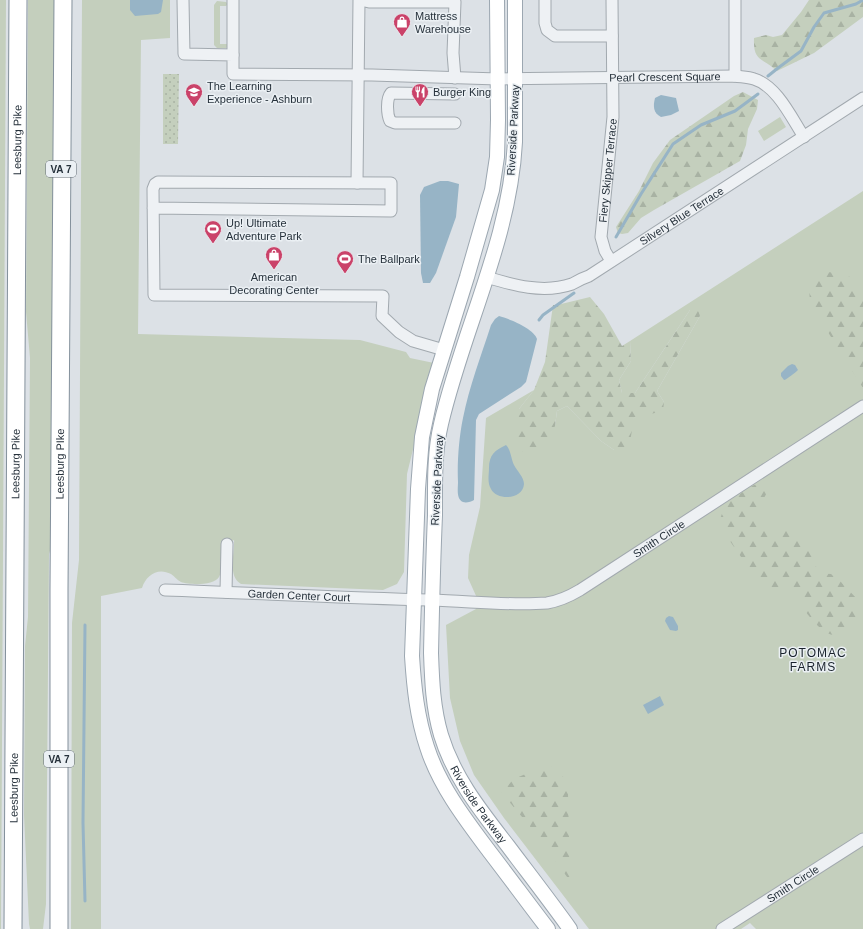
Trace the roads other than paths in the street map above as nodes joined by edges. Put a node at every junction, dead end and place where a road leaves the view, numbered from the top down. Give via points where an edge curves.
1 (18, 0) edge
2 (63, 0) edge
3 (183, 0) edge
4 (233, 0) edge
5 (360, 0) edge
6 (497, 0) edge
7 (515, 0) edge
8 (545, 0) edge
9 (612, 0) edge
10 (735, 0) edge
11 (455, 1) edge
12 (612, 36) junction
13 (233, 55) junction
14 (358, 75) junction
15 (735, 76) junction
16 (613, 77) junction
17 (455, 78) junction
18 (516, 78) junction
19 (498, 79) junction
20 (455, 94) dead end
21 (863, 98) edge
22 (454, 123) dead end
23 (804, 137) junction
24 (357, 183) junction
25 (153, 208) junction
26 (611, 261) junction
27 (486, 277) junction
28 (444, 350) junction
29 (863, 406) edge
30 (227, 544) dead end
31 (165, 590) dead end
32 (226, 592) junction
33 (415, 600) junction
34 (432, 600) junction
35 (863, 839) edge
36 (13, 929) edge
37 (60, 929) edge
38 (548, 929) edge
39 (570, 929) edge
40 (722, 929) edge

1 - 36 highway, Leesburg Pike
2 - 37 highway, Leesburg PIke / VA 7 via 59,590
3 - 13 street via 184,54
4 - 13 street
5 - 11 street
5 - 14 street
6 - 19 main road, Riverside Parkway
7 - 18 main road, Riverside Parkway
8 - 12 street via 545,23 547,30 555,36
9 - 12 street, Fiery Skipper Terrace
10 - 15 street
11 - 17 street
12 - 16 street, Fiery Skipper Terrace
13 - 14 street, Pearl Crescent Square via 233,74
14 - 17 street, Pearl Crescent Square
14 - 24 street
15 - 16 street, Pearl Crescent Square
15 - 23 street, Pearl Crescent Square via 753,78 767,85
16 - 18 street, Pearl Crescent Square
16 - 26 street, Fiery Skipper Terrace via 613,117 601,237
17 - 19 street, Pearl Crescent Square
18 - 19 street, Pearl Crescent Square
18 - 27 main road, Riverside Parkway via 515,142 511,181 505,214
19 - 28 main road, Riverside Parkway via 497,150 492,190 468,277
20 - 22 street via 391,93 388,99 388,117 395,123
21 - 23 street, Silvery Blue Terrace
23 - 26 street, Silvery Blue Terrace
24 - 25 street via 158,182 153,189
24 - 25 street via 391,183 391,211
25 - 28 street via 154,295 383,296 382,316 399,332 413,341
26 - 27 street, Silvery Blue Terrace via 589,276 561,286 515,286
27 - 34 main road, Riverside Parkway via 440,426 435,482
28 - 33 main road, Riverside Parkway via 429,402 420,453
29 - 34 street, Smith Circle via 571,595 548,602 533,603
30 - 32 street
31 - 32 street, Garden Center Court
32 - 33 street, Garden Center Court
33 - 34 street, Garden Center Court
33 - 38 main road, Riverside Parkway via 412,656 414,684 427,748 446,790 459,810
34 - 39 main road, Riverside Parkway via 431,654 435,711 448,755 468,793
35 - 40 street, Smith Circle

